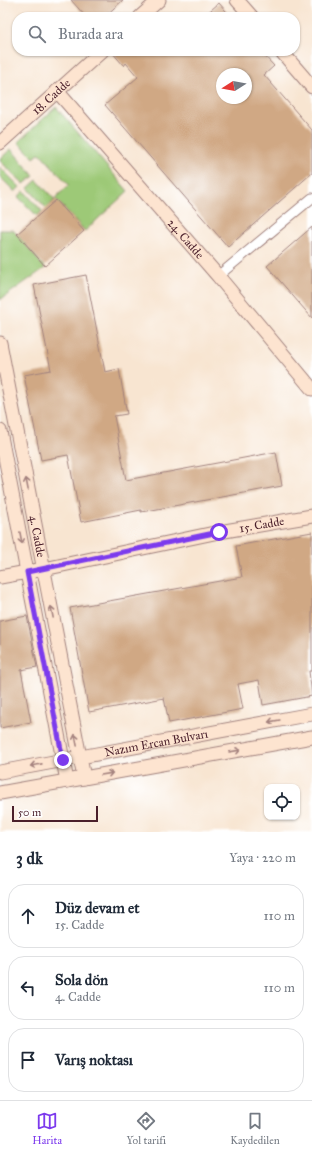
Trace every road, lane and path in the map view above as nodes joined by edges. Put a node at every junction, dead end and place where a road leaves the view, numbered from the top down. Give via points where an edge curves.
1 (159, 0) edge
2 (237, 0) edge
3 (146, 12) edge
4 (248, 12) edge
5 (96, 56) edge
6 (285, 56) edge
7 (312, 87) edge
8 (57, 91) junction
9 (0, 143) edge
10 (312, 198) edge
11 (218, 276) junction
12 (0, 343) edge
13 (4, 379) edge
14 (312, 389) edge
15 (0, 431) edge
16 (312, 516) edge
17 (44, 569) junction
18 (27, 572) junction
19 (0, 577) edge
20 (312, 714) edge
21 (312, 737) edge
22 (80, 757) junction
23 (63, 760) junction
24 (0, 772) edge
25 (84, 778) junction
26 (67, 781) junction
27 (0, 794) edge

1 - 3 street
2 - 4 street
5 - 8 street, 18. Cadde
6 - 7 street
8 - 9 street, 18. Cadde
8 - 11 street, 24. Cadde
10 - 11 street
11 - 14 street, 24. Cadde
12 - 13 street, 4. Cadde
17 -> 13 street, 4. Cadde
15 -> 18 street, 4. Cadde
16 - 17 street, 15. Cadde via 219,532
17 - 18 street, 15. Cadde
22 -> 17 street, 4. Cadde
18 - 19 street, 15. Cadde
18 - 23 street, 4. Cadde
20 -> 22 street, Nazım Ercan Bulvarı
25 -> 21 street, Nazım Ercan Bulvarı
22 - 23 street, Nazım Ercan Bulvarı
22 - 25 street, 4. Cadde
23 -> 24 street, Nazım Ercan Bulvarı
23 - 26 street, 4. Cadde
25 - 26 street, Nazım Ercan Bulvarı
26 - 27 street, Nazım Ercan Bulvarı

